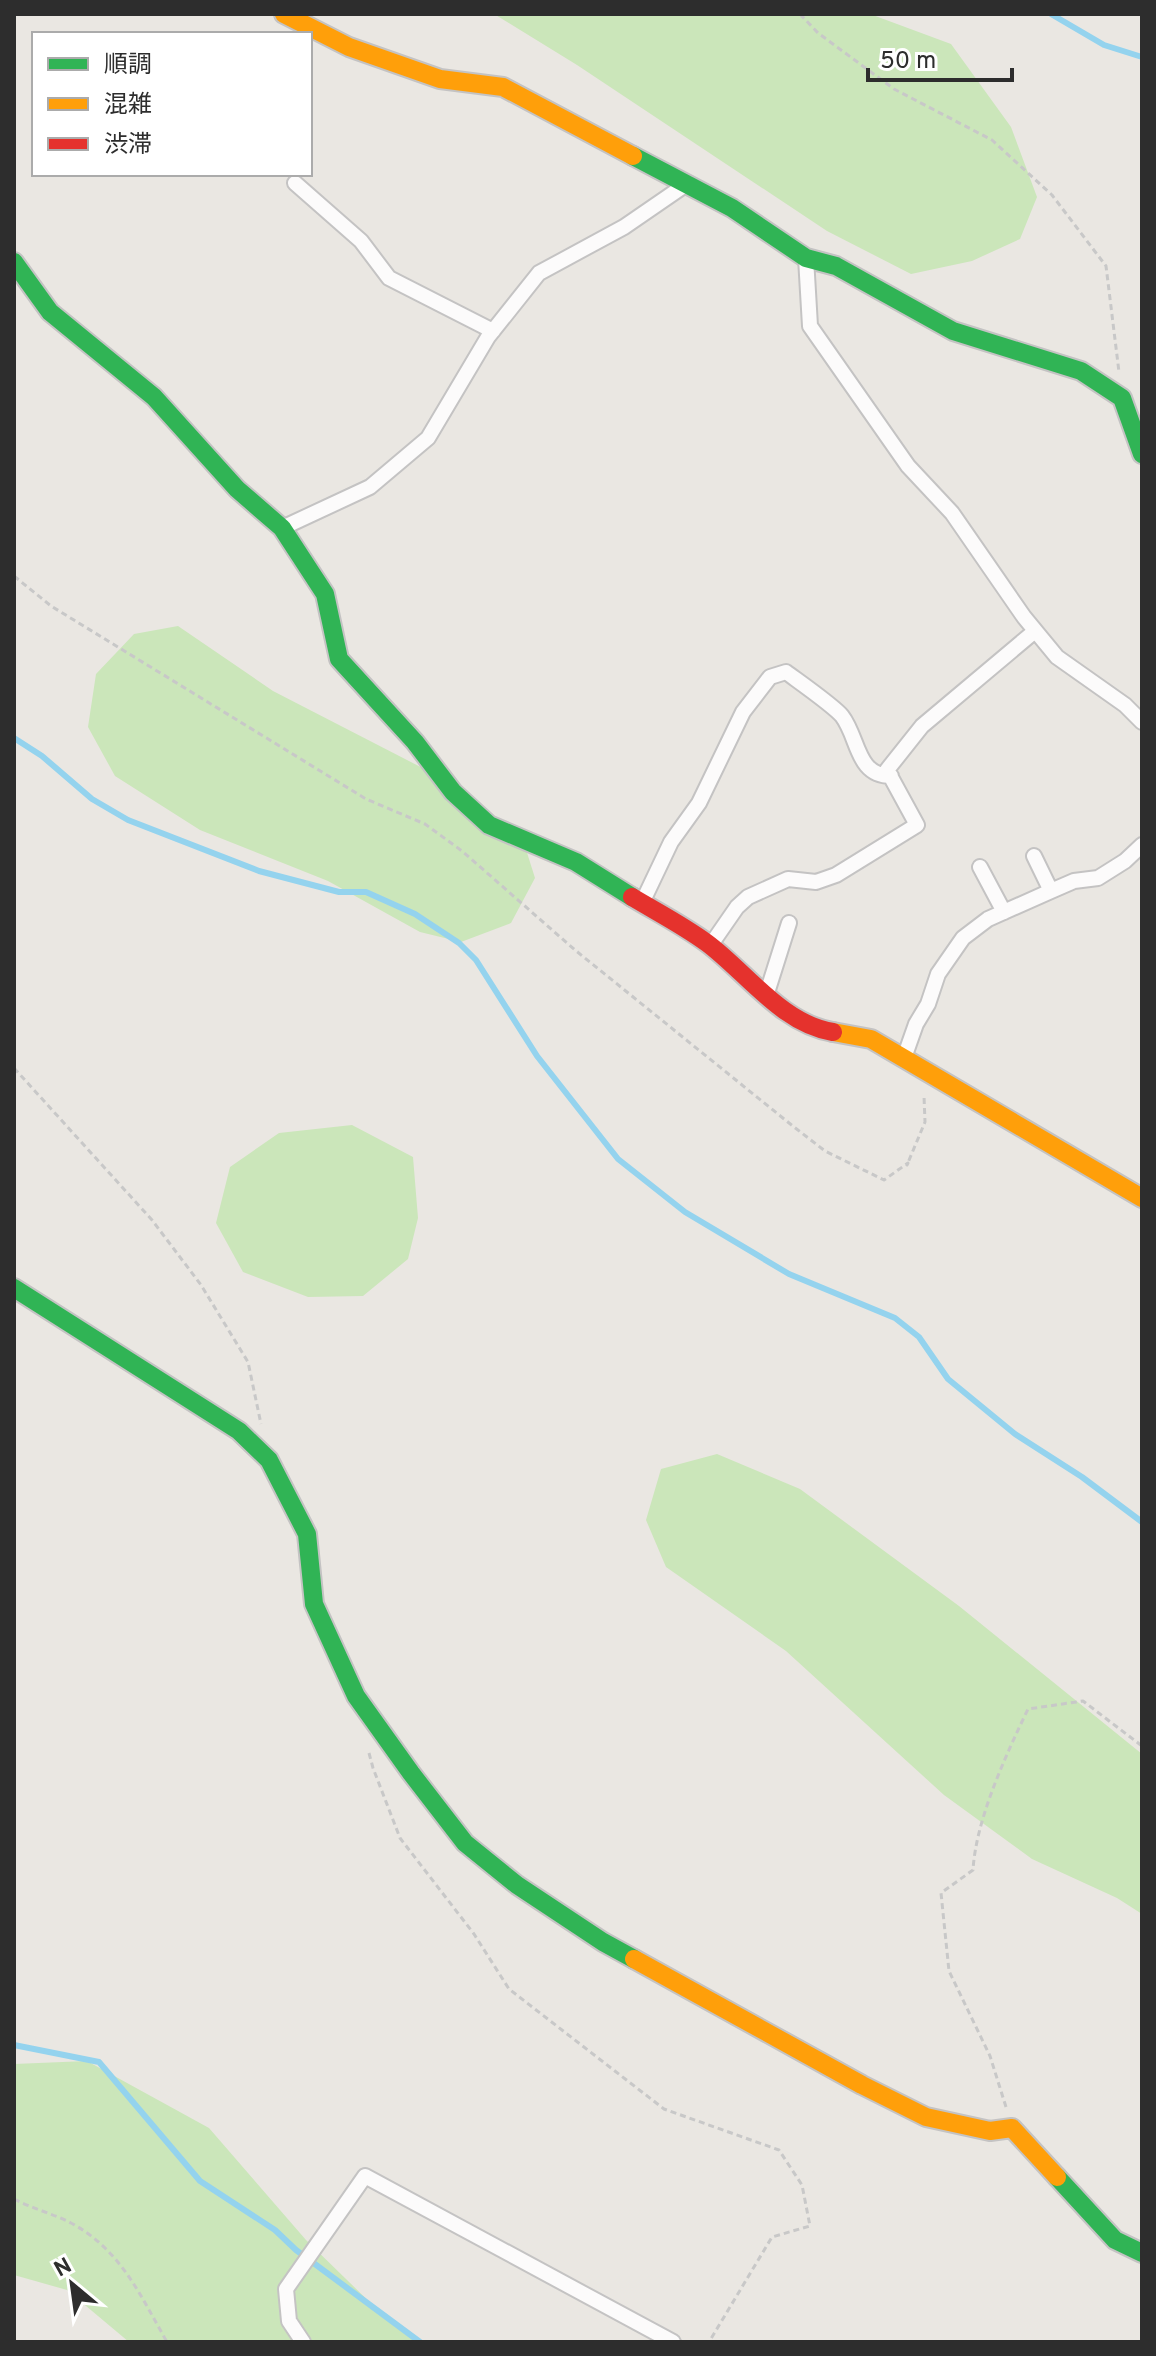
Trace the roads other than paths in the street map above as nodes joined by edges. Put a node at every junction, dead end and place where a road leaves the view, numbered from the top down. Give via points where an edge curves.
1 (284, 14) edge
2 (295, 183) dead end
3 (688, 183) junction
4 (806, 258) junction
5 (14, 262) edge
6 (493, 331) junction
7 (1142, 454) edge
8 (282, 528) junction
9 (1035, 631) junction
10 (1142, 722) edge
11 (891, 776) junction
12 (1139, 852) edge
13 (1034, 856) dead end
14 (980, 867) dead end
15 (1051, 891) junction
16 (642, 903) junction
17 (1004, 912) junction
18 (789, 923) dead end
19 (710, 946) junction
20 (766, 996) junction
21 (904, 1058) junction
22 (1142, 1198) edge
23 (14, 1288) edge
24 (1142, 2253) edge
25 (303, 2342) edge
26 (673, 2342) edge

1 - 3 street via 349,47 440,79 503,87
2 - 6 street via 361,241 389,278
3 - 4 street
3 - 6 street via 624,227 539,273
4 - 7 street via 836,266 953,331 1081,371 1122,398
4 - 9 street via 810,326 908,466 952,513
5 - 8 street via 50,312 154,397 237,489
6 - 8 street via 428,438 370,487
8 - 16 street via 325,594 339,659 453,792 489,825 576,862
9 - 10 street via 1057,657
9 - 11 street via 922,726 887,770
11 - 16 street via 867,769 841,715 786,672 770,677 743,712
11 - 19 street via 917,825 836,875 816,882 788,879 748,897
12 - 15 street via 1098,878
13 - 15 street
14 - 17 street
15 - 17 street
16 - 19 street
17 - 21 street via 963,938 938,974
18 - 20 street
19 - 20 street
20 - 21 street via 819,1030 871,1039
21 - 22 street
23 - 24 street via 239,1431 269,1460 307,1534 314,1604 356,1696 465,1843 603,1942 862,2085 926,2117 990,2131 1012,2128 1115,2240
25 - 26 street via 289,2321 286,2289 365,2176

